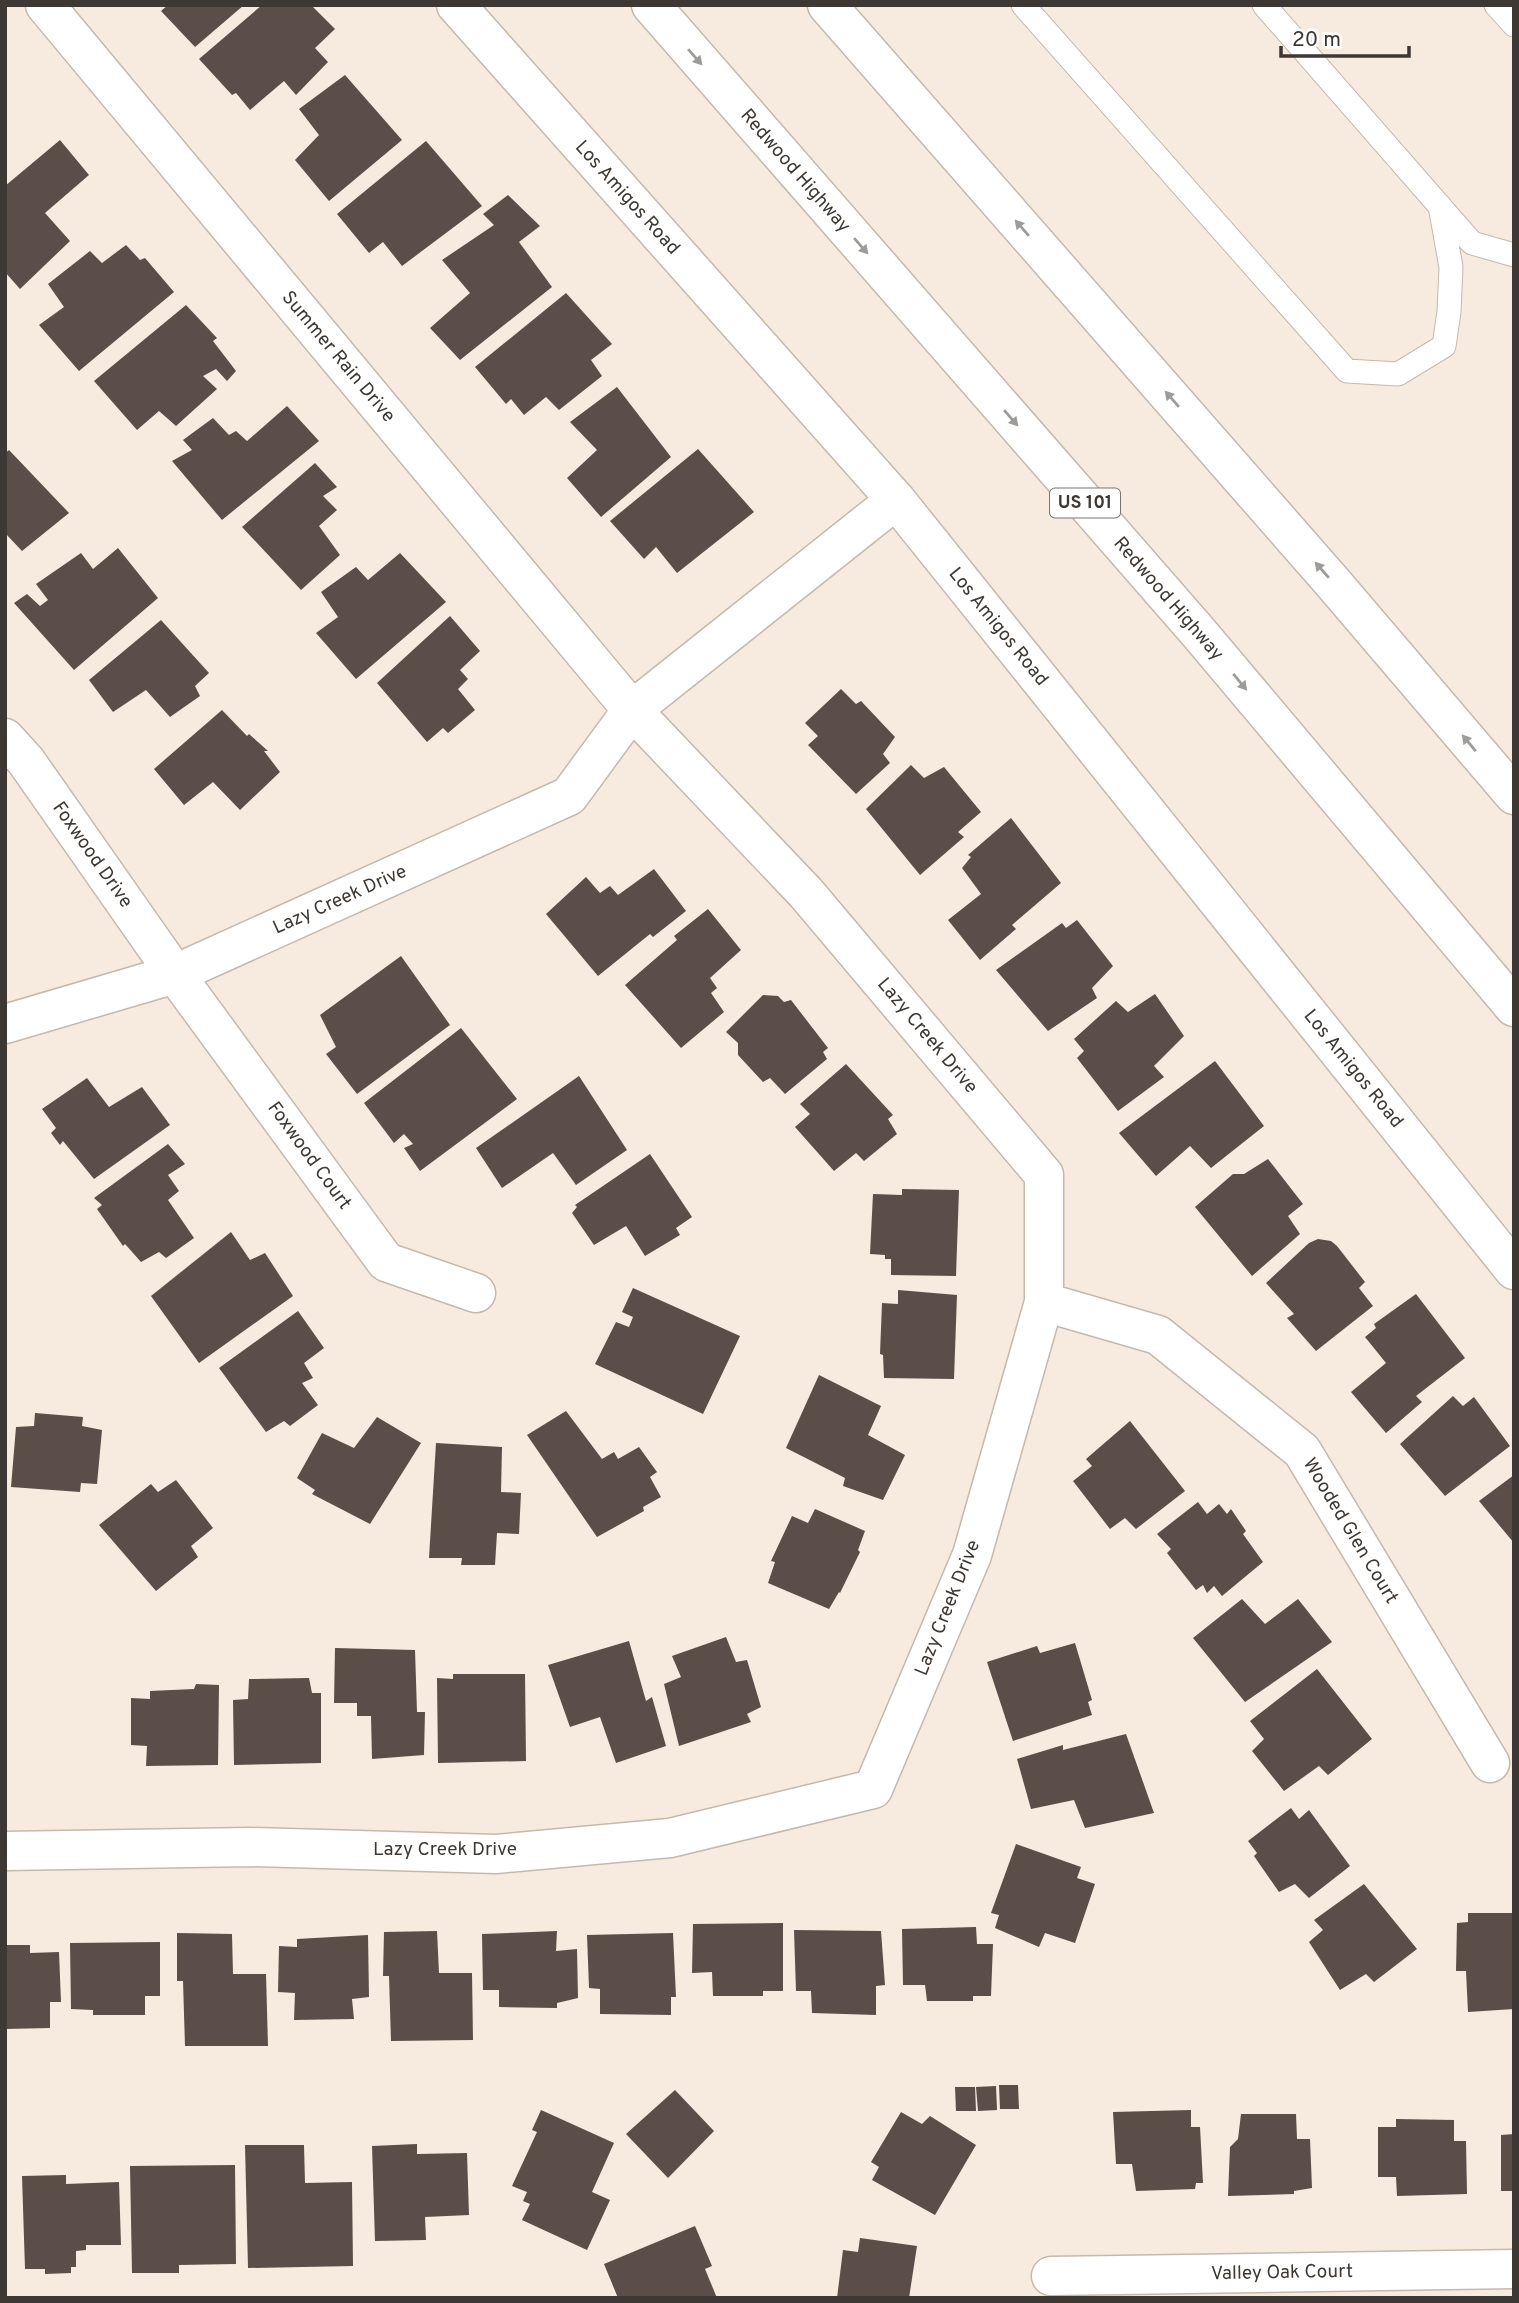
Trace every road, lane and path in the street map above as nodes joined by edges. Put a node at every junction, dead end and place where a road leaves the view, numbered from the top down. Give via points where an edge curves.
1 (45, 5) edge
2 (456, 5) edge
3 (650, 5) edge
4 (827, 5) edge
5 (1023, 5) edge
6 (1264, 5) edge
7 (1496, 5) edge
8 (1514, 25) edge
9 (1440, 206) junction
10 (1514, 255) edge
11 (896, 500) junction
12 (632, 710) junction
13 (5, 737) edge
14 (1514, 795) edge
15 (175, 974) junction
16 (1514, 1007) edge
17 (5, 1024) edge
18 (1514, 1270) edge
19 (476, 1293) dead end
20 (1044, 1302) junction
21 (1490, 1763) dead end
22 (5, 1843) edge
23 (6, 1852) edge
24 (1514, 2269) edge
25 (1051, 2276) dead end

1 - 12 main road, Summer Rain Drive
2 - 11 main road, Los Amigos Road
3 -> 16 main road, Redwood Highway / US 101 via 1199,633
14 -> 4 main road
5 - 9 lane via 1347,371 1398,374 1444,346 1451,267
6 - 9 lane
7 - 8 lane
9 - 10 lane via 1472,243
11 - 12 main road, Lazy Creek Drive
11 - 18 main road, Los Amigos Road
12 - 15 main road, Lazy Creek Drive via 569,796
12 - 20 main road, Lazy Creek Drive via 806,893 1044,1175
13 - 15 main road, Foxwood Drive
15 - 17 main road, Lazy Creek Drive
15 - 19 main road, Foxwood Court via 386,1262
20 - 21 main road, Wooded Glen Court via 1157,1335 1302,1451
20 - 23 main road, Lazy Creek Drive via 972,1555 873,1789 670,1838 496,1854 251,1847
22 - 23 main road
24 - 25 main road, Valley Oak Court

